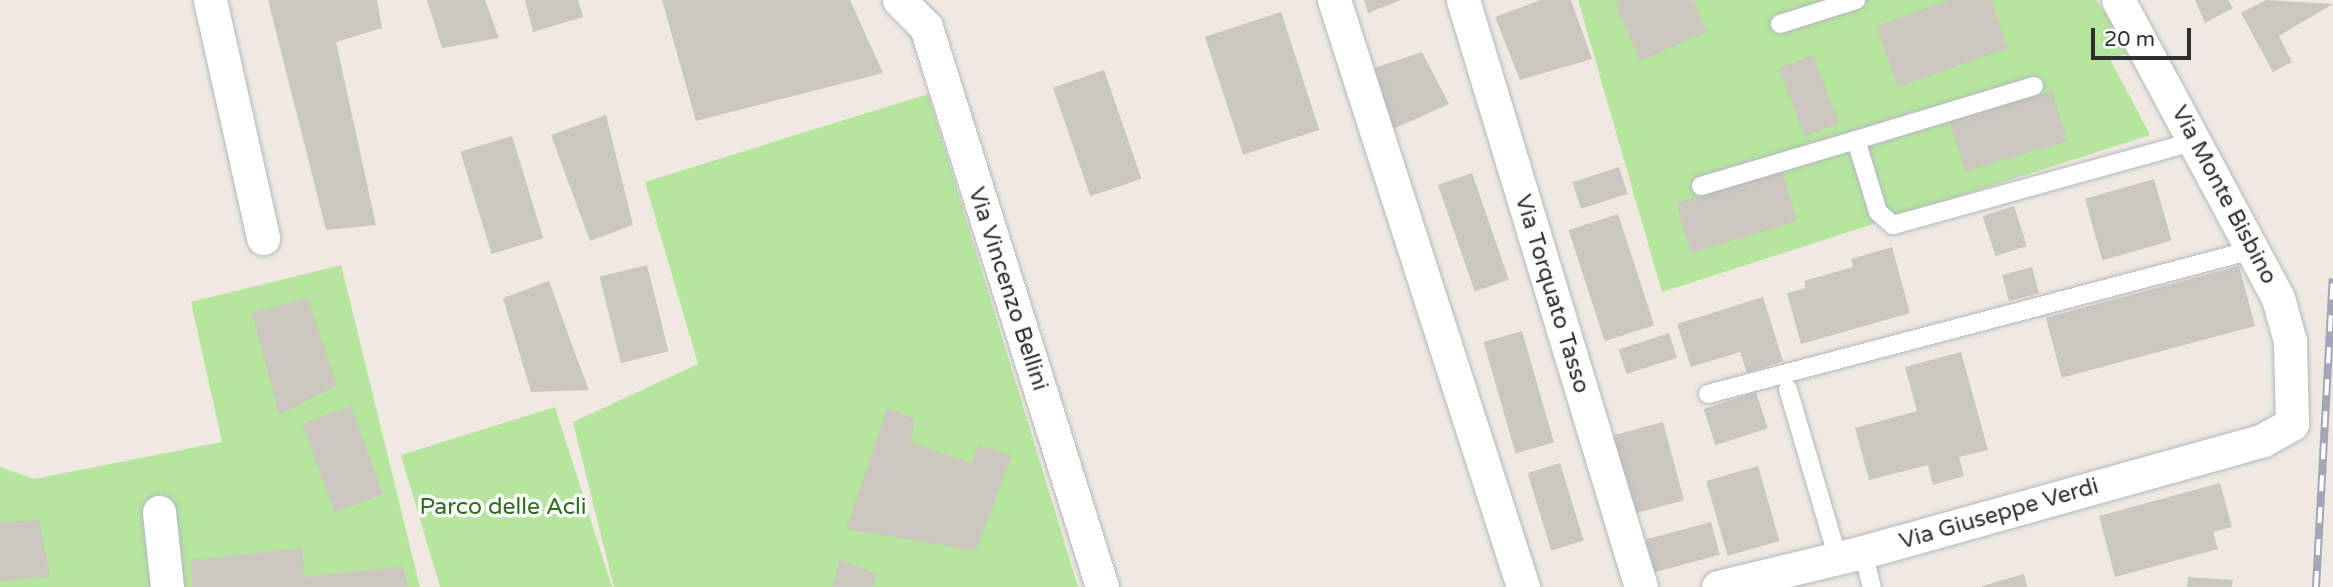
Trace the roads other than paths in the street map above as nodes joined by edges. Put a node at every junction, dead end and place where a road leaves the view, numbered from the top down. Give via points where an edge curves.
1 (210, 0) edge
2 (899, 0) edge
3 (1334, 0) edge
4 (1463, 0) edge
5 (1856, 0) edge
6 (2118, 0) edge
7 (1780, 24) dead end
8 (2034, 86) dead end
9 (1856, 140) junction
10 (2196, 141) junction
11 (1701, 186) dead end
12 (263, 238) dead end
13 (2256, 249) junction
14 (1788, 389) dead end
15 (1708, 394) dead end
16 (2278, 436) joint
17 (159, 512) dead end
18 (1851, 555) junction
19 (167, 587) edge
20 (1102, 587) edge
21 (1523, 587) edge
22 (1641, 587) edge
23 (1718, 587) edge
24 (1872, 587) edge

1 - 12 street
2 - 20 street, Via Vincenzo Bellini via 926,27
3 - 21 street
4 - 22 street, Via Torquato Tasso
5 - 7 lane
6 - 10 street, Via Monte Bisbino
8 - 9 lane
9 - 10 lane via 1878,212 1893,225
9 - 11 lane
10 - 13 street, Via Monte Bisbino
13 - 15 lane
13 - 16 street, Via Monte Bisbino via 2278,298 2290,341 2292,424
14 - 18 lane
16 - 18 street, Via Giuseppe Verdi
17 - 19 street
18 - 23 street, Via Giuseppe Verdi
18 - 24 lane

